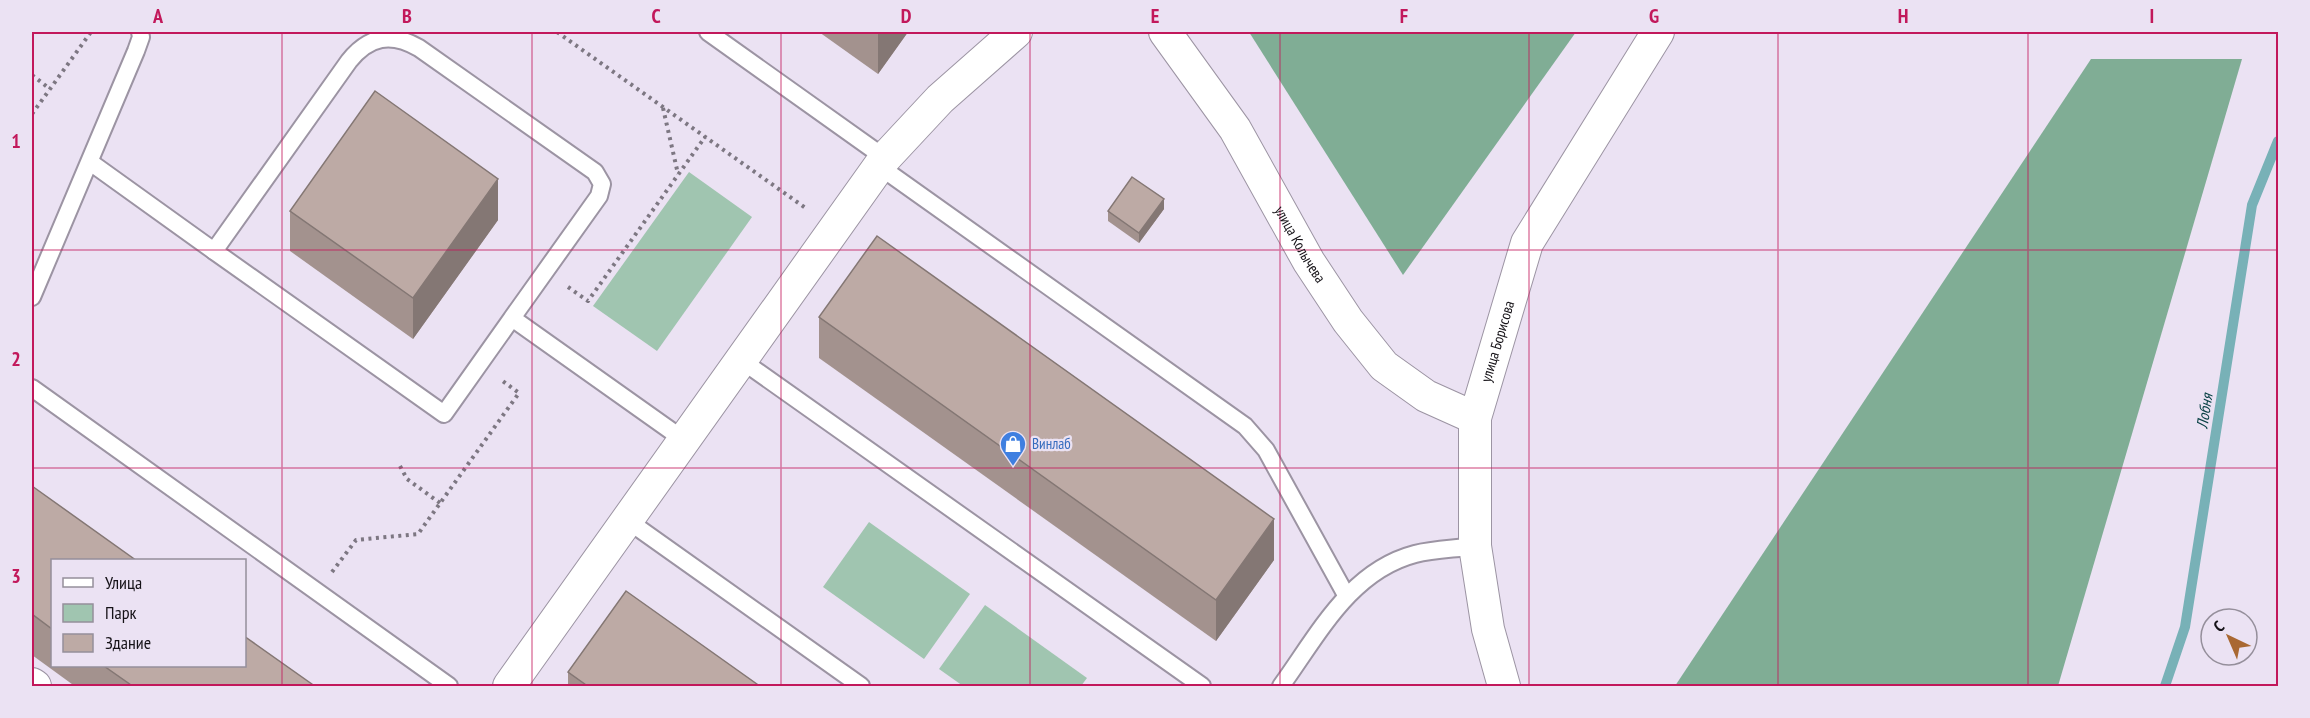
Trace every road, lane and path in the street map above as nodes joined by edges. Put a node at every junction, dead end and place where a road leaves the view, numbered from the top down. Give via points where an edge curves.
1 (91, 32) edge
2 (140, 32) edge
3 (557, 32) edge
4 (708, 32) edge
5 (1015, 32) edge
6 (1165, 32) edge
7 (1658, 32) edge
8 (32, 75) edge
9 (50, 88) junction
10 (663, 107) junction
11 (32, 114) edge
12 (705, 137) junction
13 (90, 162) junction
14 (882, 162) junction
15 (678, 175) junction
16 (835, 229) junction
17 (214, 251) junction
18 (546, 271) junction
19 (32, 297) edge
20 (512, 318) junction
21 (741, 360) junction
22 (479, 364) junction
23 (32, 388) edge
24 (1475, 418) junction
25 (684, 440) junction
26 (400, 466) dead end
27 (440, 503) junction
28 (627, 520) junction
29 (1474, 546) junction
30 (318, 592) junction
31 (1346, 595) junction
32 (32, 684) edge
33 (35, 687) edge
34 (449, 687) edge
35 (509, 687) edge
36 (861, 687) edge
37 (1202, 687) edge
38 (1281, 687) edge
39 (1504, 687) edge

1 - 9 path
2 - 13 lane via 136,51
3 - 10 path
4 - 14 lane
5 - 14 street via 940,99
6 - 24 street, улица Колычева via 1235,129 1309,262 1384,366 1426,396
7 - 24 street, улица Борисова via 1527,243
8 - 9 path
9 - 11 path
10 - 12 path
10 - 15 path
12 - 15 path
12 - 16 path
13 - 17 lane
13 - 19 lane
14 - 16 street
14 - 31 lane via 1245,426 1266,450
15 - 18 path via 588,301
16 - 21 street
17 - 18 lane via 358,50 373,40 391,37 407,40 595,172 602,184 599,196
17 - 22 lane via 444,414
18 - 20 lane
20 - 22 lane
20 - 25 lane
21 - 25 street
21 - 37 lane
22 - 27 path via 519,393
23 - 30 lane
24 - 29 street, улица Борисова
25 - 28 street
26 - 27 path via 407,479
27 - 30 path via 418,534 356,540
28 - 35 street
28 - 36 lane
29 - 31 lane via 1415,554 1375,570
29 - 39 street, улица Борисова via 1488,629
30 - 34 lane
31 - 38 lane
32 - 33 street

